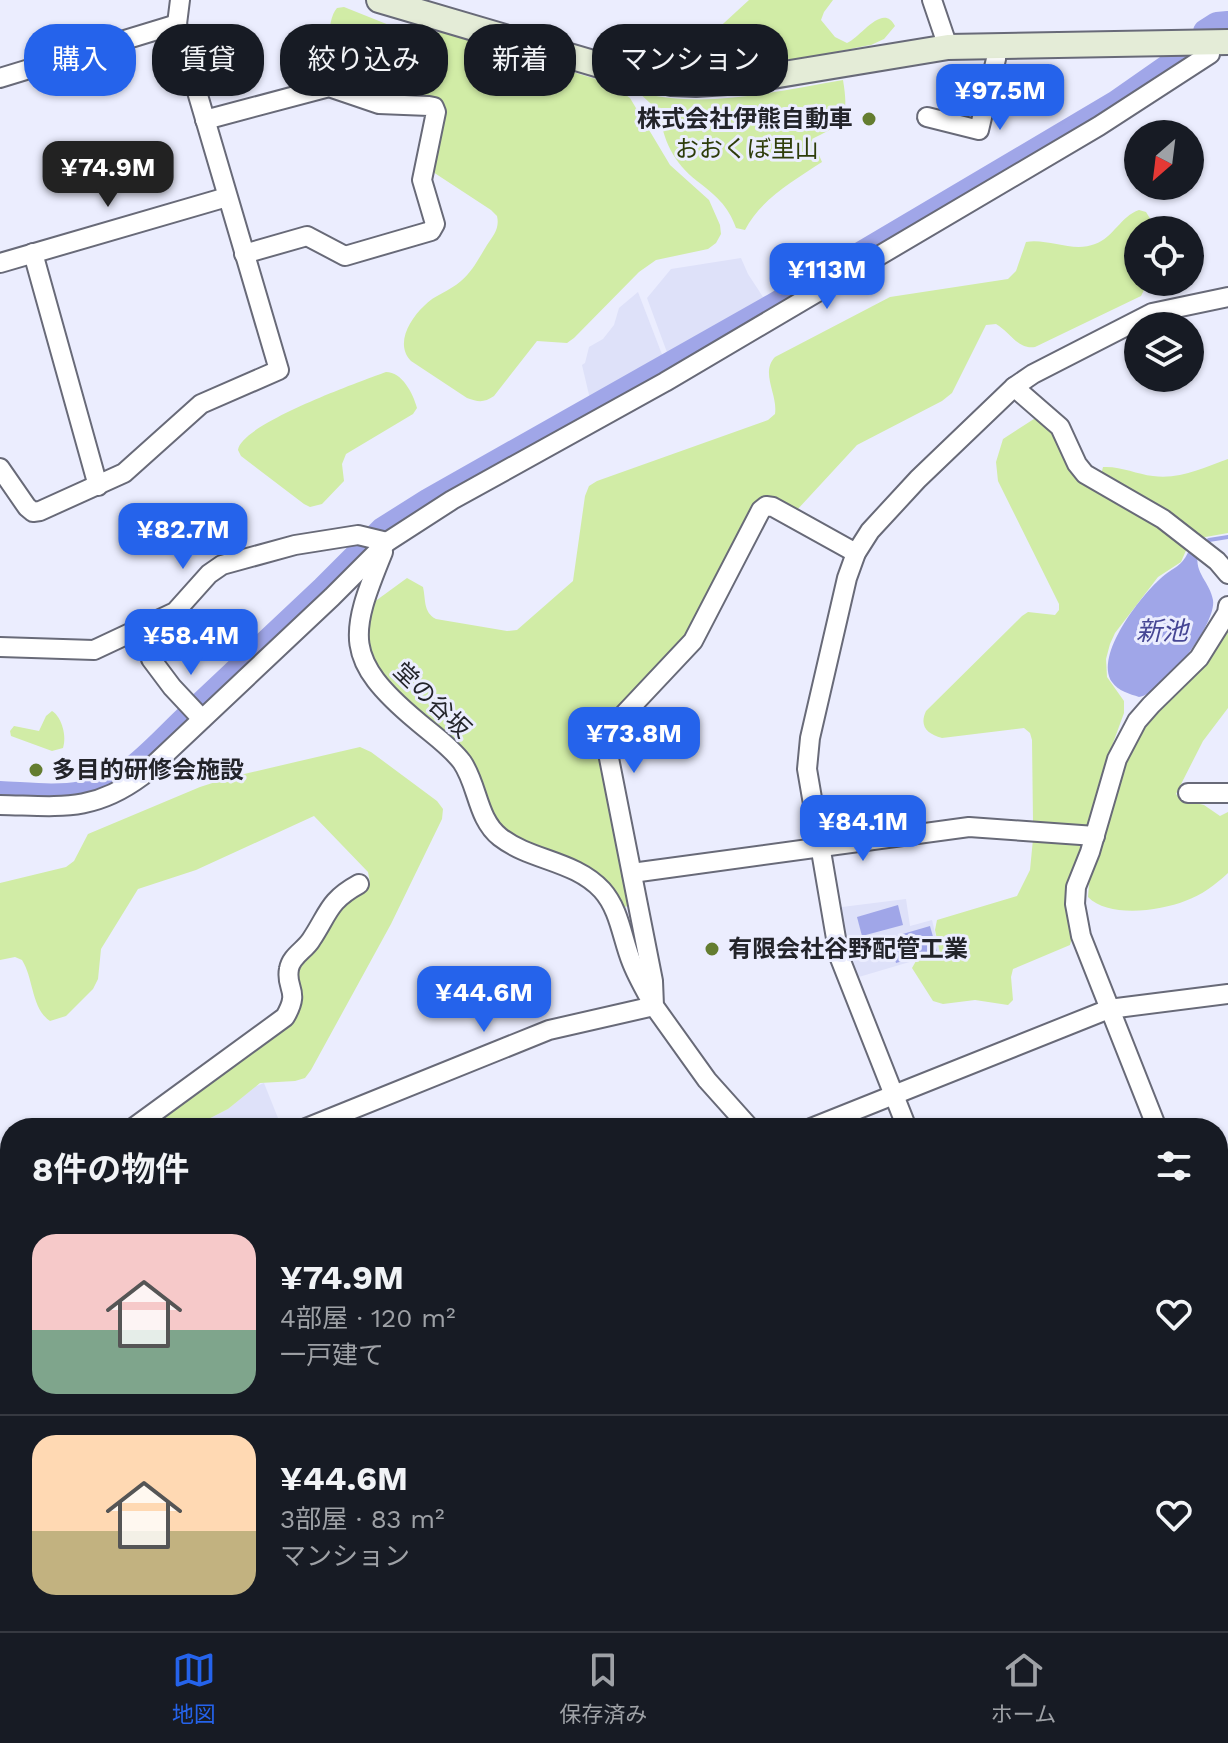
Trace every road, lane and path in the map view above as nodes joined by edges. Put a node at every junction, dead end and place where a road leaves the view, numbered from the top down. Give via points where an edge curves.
1 (180, 0) edge
2 (379, 0) edge
3 (932, 0) edge
4 (177, 24) edge
5 (152, 32) edge
6 (1219, 42) edge
7 (996, 45) junction
8 (948, 47) junction
9 (0, 78) edge
10 (198, 96) edge
11 (927, 117) dead end
12 (205, 120) junction
13 (227, 197) junction
14 (33, 253) junction
15 (244, 254) junction
16 (0, 263) edge
17 (1228, 297) edge
18 (1014, 387) junction
19 (0, 468) edge
20 (98, 486) junction
21 (379, 539) junction
22 (856, 553) junction
23 (1228, 574) edge
24 (1228, 606) edge
25 (1228, 613) edge
26 (0, 647) edge
27 (151, 659) dead end
28 (202, 719) junction
29 (1188, 793) dead end
30 (1228, 793) edge
31 (0, 805) edge
32 (1095, 836) junction
33 (819, 848) junction
34 (632, 873) junction
35 (359, 884) dead end
36 (1228, 994) edge
37 (654, 1006) junction
38 (1109, 1009) junction
39 (894, 1095) junction
40 (147, 1118) edge
41 (345, 1118) edge
42 (741, 1118) edge
43 (836, 1118) edge
44 (903, 1118) edge
45 (1153, 1118) edge

1 - 4 street
2 - 8 main road via 672,83 742,81
3 - 8 street
5 - 9 street
6 - 7 main road
6 - 21 street via 1210,54 1122,113 665,382
7 - 8 main road
7 - 11 street via 979,130
10 - 12 street
12 - 13 street
12 - 15 street via 329,87 379,104 429,106 436,112 422,180 435,224 431,231 345,256 307,236
13 - 14 street
13 - 15 street
14 - 16 street
14 - 20 street
15 - 20 street via 279,370 201,404 132,466
17 - 18 street via 1152,313
18 - 22 street via 918,479
18 - 23 street via 1060,427 1085,474 1171,524
19 - 20 street via 33,512
21 - 26 street via 358,535 295,545 222,565 175,612 94,650
21 - 28 street
21 - 37 street, 堂の谷坂 via 358,621 361,650 373,677 461,761 489,827 500,837 577,870 605,893 639,982
22 - 33 street via 808,748
22 - 34 street via 773,507 761,510 693,641 608,736
24 - 25 street
25 - 32 street via 1199,658 1151,705 1126,740
27 - 28 street
28 - 31 street via 142,776 112,796 72,806
29 - 30 street
32 - 33 street via 978,827
32 - 38 street via 1075,904 1081,936
33 - 34 street
33 - 39 street via 839,956
34 - 37 street
35 - 40 street via 332,903 312,939 292,960 293,998 285,1017
36 - 38 street
37 - 41 street via 549,1030
37 - 42 street, 堂の谷坂
38 - 39 street
38 - 45 street
39 - 43 street
39 - 44 street

